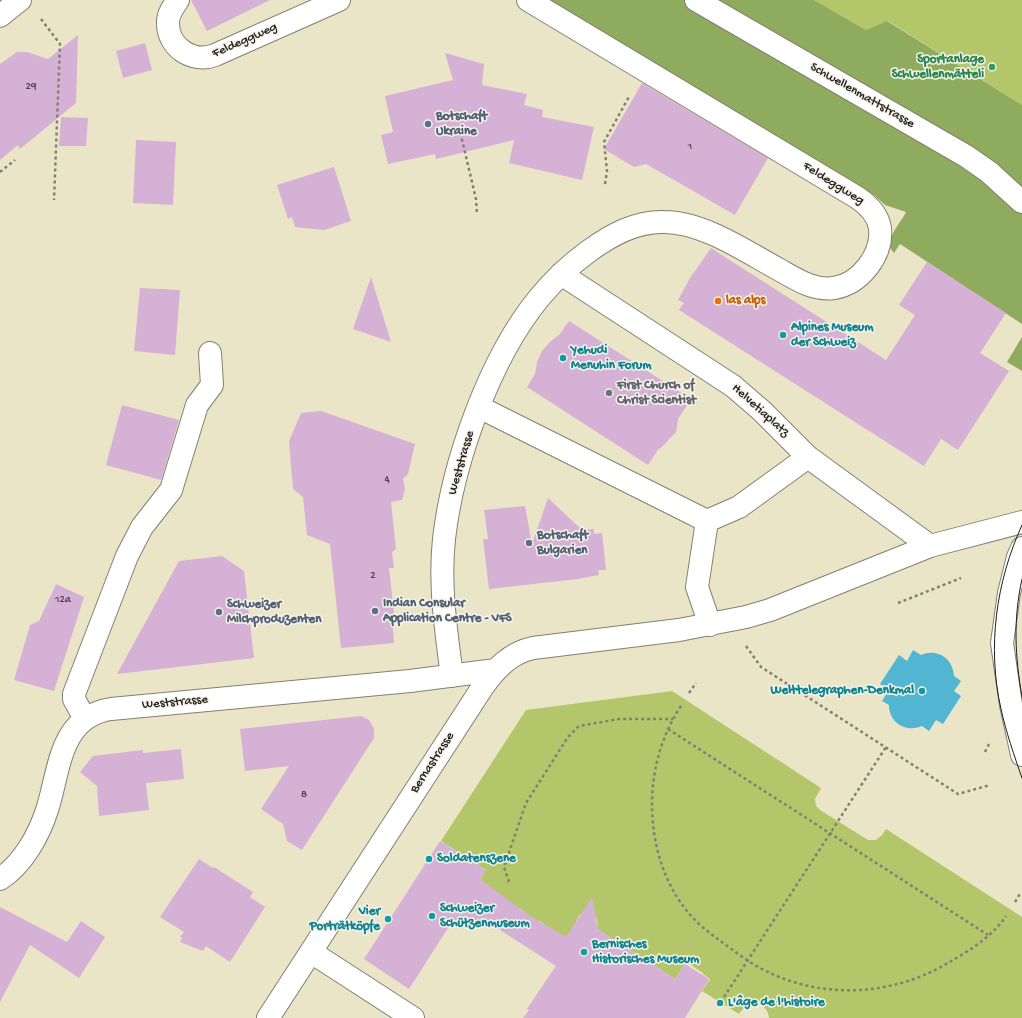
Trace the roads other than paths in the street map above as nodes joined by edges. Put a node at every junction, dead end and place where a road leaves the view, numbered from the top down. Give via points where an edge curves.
1 (20, 0) edge
2 (178, 0) edge
3 (339, 0) edge
4 (528, 0) edge
5 (696, 0) edge
6 (0, 16) edge
7 (1022, 202) edge
8 (561, 274) junction
9 (210, 353) dead end
10 (479, 407) junction
11 (808, 456) junction
12 (706, 521) junction
13 (1022, 522) edge
14 (930, 546) junction
15 (1022, 548) edge
16 (719, 624) junction
17 (1022, 664) edge
18 (496, 670) junction
19 (452, 676) junction
20 (1008, 685) junction
21 (85, 719) junction
22 (1022, 755) edge
23 (0, 879) edge
24 (311, 952) junction
25 (268, 1018) edge
26 (413, 1018) edge

1 - 6 street
2 - 3 street, Feldeggweg via 168,18 170,36 185,53 203,59
4 - 8 street, Feldeggweg via 858,198 872,210 880,228 878,248 871,262 851,282 835,288 804,283 717,236 696,228 666,222 644,224 621,231 597,245
5 - 7 street, Schwellenmattstrasse via 966,156
8 - 10 street, Weststrasse via 522,322 500,361
8 - 11 street, Helvetiaplatz via 733,386
9 - 21 street via 212,385 197,405 171,490 142,527 127,556 74,694 74,699
10 - 12 street
10 - 19 street, Weststrasse via 460,463 444,538 442,596
11 - 12 street via 740,507
11 - 14 street, Helvetiaplatz
12 - 16 street via 697,587
13 - 14 street
14 - 16 street via 770,610
15 - 20 street via 1009,593 1002,643
16 - 18 street, Bernastrasse via 526,649 508,659
17 - 20 street
18 - 19 street, Weststrasse
18 - 24 street, Bernastrasse
19 - 21 street, Weststrasse via 110,709 96,712
20 - 22 street
21 - 23 street, Weststrasse via 69,738 60,756 41,826 24,855
24 - 25 street, Bernastrasse
24 - 26 street

